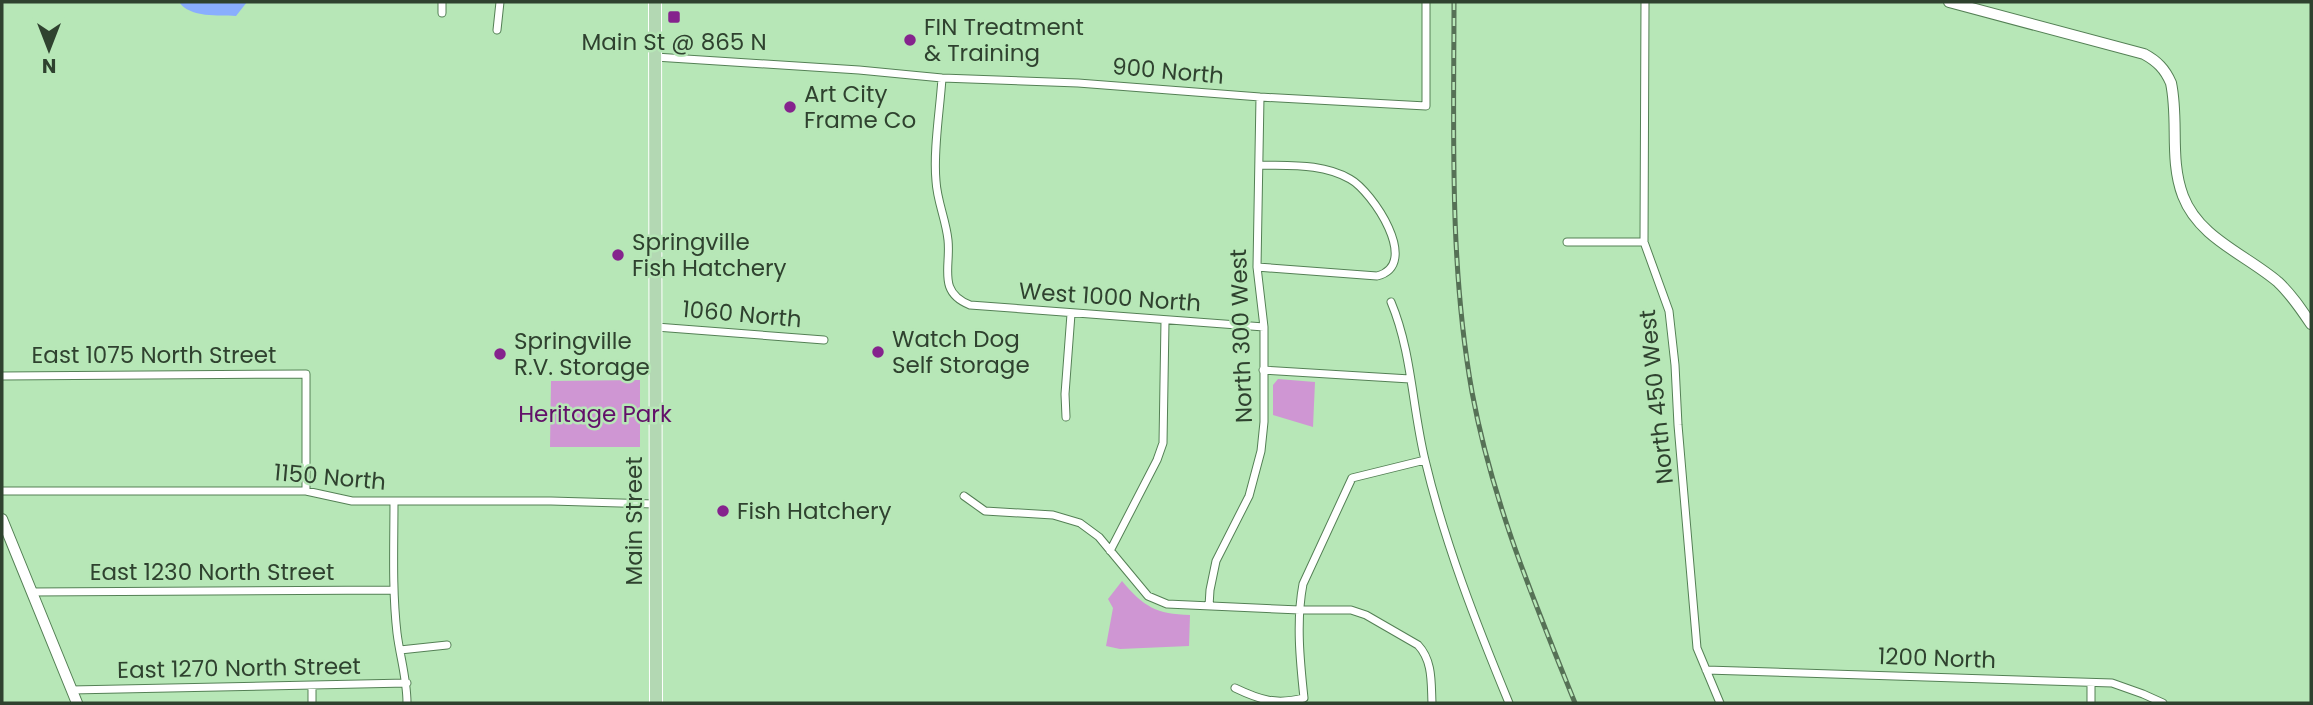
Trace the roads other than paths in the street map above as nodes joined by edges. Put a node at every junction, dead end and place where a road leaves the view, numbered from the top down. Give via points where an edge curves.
1 (442, 2) edge
2 (500, 2) edge
3 (655, 2) edge
4 (1426, 2) edge
5 (1644, 2) edge
6 (1949, 2) edge
7 (442, 13) dead end
8 (497, 30) dead end
9 (655, 57) junction
10 (942, 78) junction
11 (1260, 97) junction
12 (1259, 165) junction
13 (1567, 242) dead end
14 (1644, 242) junction
15 (1257, 267) junction
16 (1391, 302) dead end
17 (1071, 314) junction
18 (1165, 321) junction
19 (2311, 324) edge
20 (656, 327) junction
21 (1264, 327) junction
22 (824, 340) dead end
23 (1263, 370) junction
24 (2, 376) edge
25 (1410, 379) junction
26 (1066, 417) dead end
27 (1425, 460) junction
28 (2, 491) edge
29 (306, 491) junction
30 (964, 496) dead end
31 (394, 501) junction
32 (654, 505) junction
33 (2, 519) edge
34 (1110, 551) junction
35 (394, 590) junction
36 (31, 593) junction
37 (1209, 606) junction
38 (1300, 610) junction
39 (447, 645) dead end
40 (400, 650) junction
41 (1706, 670) junction
42 (407, 683) junction
43 (2091, 683) junction
44 (313, 686) junction
45 (1235, 688) dead end
46 (71, 690) junction
47 (77, 703) edge
48 (312, 703) edge
49 (407, 703) edge
50 (656, 703) edge
51 (1432, 703) edge
52 (1509, 703) edge
53 (1720, 703) edge
54 (2091, 703) edge
55 (2163, 703) edge

1 - 7 street
2 - 8 street
3 - 9 main road, Main Street
4 - 11 street, 900 North via 1426,106
5 - 14 street, North 450 West
6 - 19 street via 2153,59 2166,72 2174,93 2175,168 2187,206 2215,238 2279,283
9 - 10 street, 900 North
9 - 20 main road, Main Street
10 - 11 street, 900 North
10 - 17 street, West 1000 North via 936,185 948,241 949,288 970,305
11 - 12 street, North 300 West
12 - 15 street, North 300 West
12 - 15 street via 1328,169 1352,180 1366,192 1393,237 1395,257 1388,271 1377,276
13 - 14 street
14 - 41 street, North 450 West via 1669,311 1697,648
15 - 21 street, North 300 West
16 - 25 street via 1402,328
17 - 18 street, West 1000 North
17 - 26 street
18 - 21 street, West 1000 North
18 - 34 street via 1163,443
20 - 22 street, 1060 North
20 - 32 main road, Main Street
21 - 23 street, North 300 West
23 - 25 street
23 - 37 street, North 300 West via 1264,422 1257,471 1216,561
24 - 29 street, East 1075 North Street via 306,374
25 - 27 street
27 - 38 street via 1352,478 1303,584
27 - 52 street via 1454,562
28 - 29 street, 1150 North
29 - 31 street, 1150 North via 352,501
30 - 34 street via 985,512 1053,515 1080,523
31 - 32 street, 1150 North
31 - 35 street
32 - 50 main road, Main Street
33 - 36 street
34 - 37 street via 1148,596 1167,604
35 - 36 street, East 1230 North Street
35 - 40 street
36 - 46 street
37 - 38 street
38 - 45 street via 1304,698 1261,701
38 - 51 street via 1366,615 1418,645 1431,671
39 - 40 street
40 - 42 street
41 - 43 street, 1200 North
41 - 53 street, North 450 West
42 - 44 street, East 1270 North Street
42 - 49 street
43 - 54 street
43 - 55 street, 1200 North via 2112,683
44 - 46 street, East 1270 North Street
44 - 48 street
46 - 47 street

